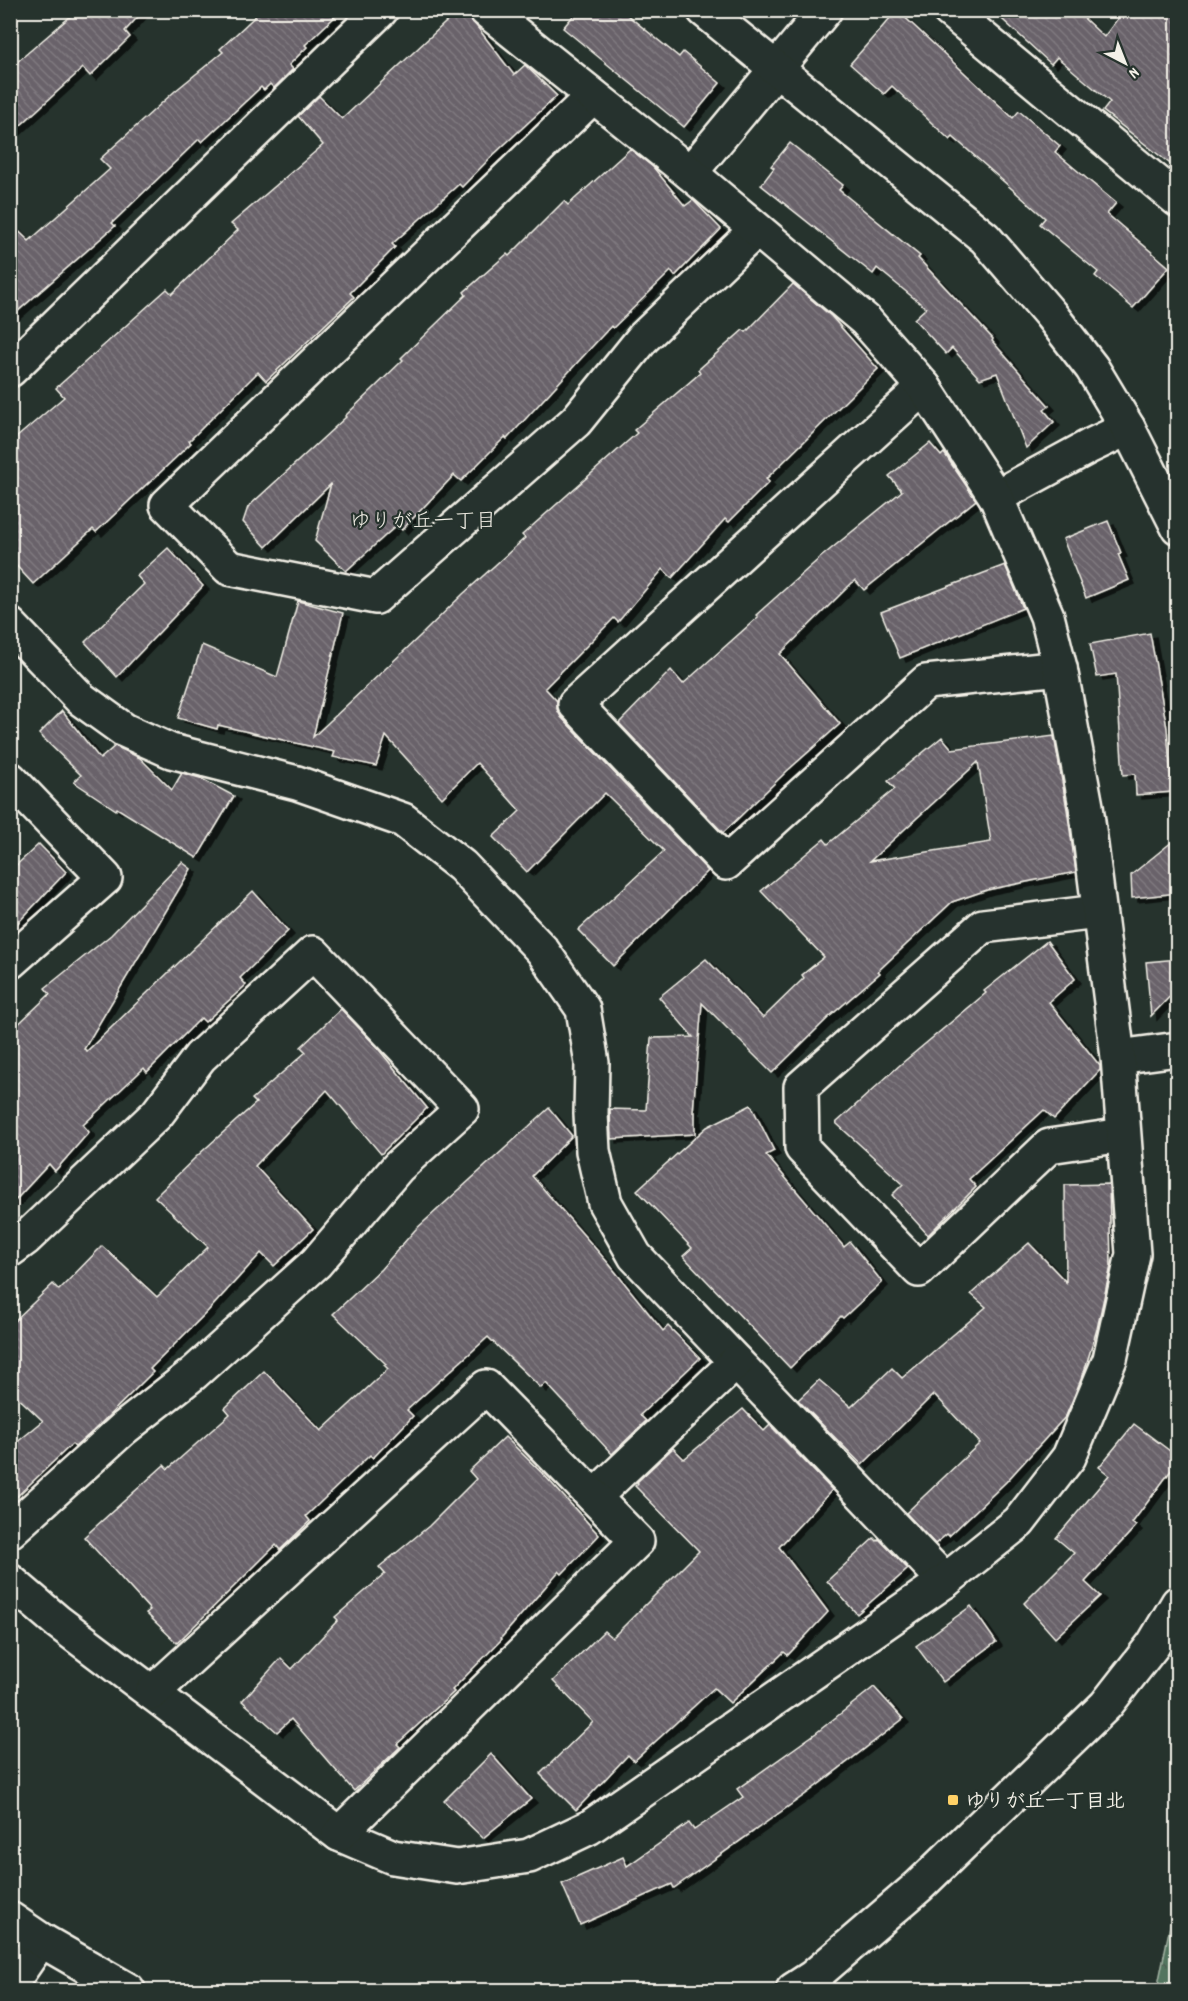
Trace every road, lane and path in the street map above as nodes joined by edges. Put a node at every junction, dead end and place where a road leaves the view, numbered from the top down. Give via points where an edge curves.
1 (381, 10) edge
2 (486, 10) edge
3 (704, 10) edge
4 (825, 10) edge
5 (949, 10) edge
6 (777, 70) junction
7 (593, 96) junction
8 (690, 173) junction
9 (1178, 200) edge
10 (756, 230) junction
11 (10, 370) edge
12 (924, 387) junction
13 (1128, 428) junction
14 (996, 497) junction
15 (1178, 527) edge
16 (10, 625) edge
17 (1060, 668) junction
18 (10, 779) edge
19 (1098, 912) junction
20 (10, 962) edge
21 (1178, 1049) edge
22 (1118, 1057) junction
23 (1123, 1135) junction
24 (10, 1250) edge
25 (736, 1362) junction
26 (594, 1497) junction
27 (10, 1531) edge
28 (10, 1581) edge
29 (945, 1581) junction
30 (1178, 1603) edge
31 (152, 1694) junction
32 (339, 1834) junction
33 (10, 1919) edge
34 (41, 1940) junction
35 (10, 1985) edge
36 (128, 1990) edge
37 (793, 1990) edge

1 - 11 street
2 - 7 street
3 - 6 street
4 - 6 street
5 - 9 street
6 - 8 street
6 - 13 street via 985,238 1092,368
7 - 8 street
7 - 10 street via 167,506 229,568 376,597 576,421 643,338
8 - 10 street
10 - 12 street via 865,320
12 - 14 street
12 - 17 street via 575,704 726,863 926,682
13 - 14 street
13 - 15 street
14 - 17 street via 1047,616
16 - 25 street via 81,699 124,730 171,751 297,783 403,820 462,866 542,950 583,1009 592,1063 593,1151 605,1203 635,1256
17 - 19 street via 1086,806
18 - 20 street via 105,878
19 - 22 street
19 - 23 street via 983,926 801,1087 802,1148 919,1270 1049,1146
21 - 22 street
22 - 23 street
23 - 29 street via 1133,1254 1110,1359 1069,1457 1019,1522
24 - 27 street via 157,1114 200,1057 313,952 462,1109 398,1167 316,1263 194,1374 124,1428
25 - 26 street
25 - 29 street
26 - 31 street via 486,1387
26 - 32 street via 637,1541
28 - 31 street
29 - 32 street via 590,1827 529,1856 457,1867 393,1857
30 - 37 street via 1153,1645 1106,1705 919,1886
31 - 32 street
33 - 34 street
34 - 35 street
34 - 36 street

